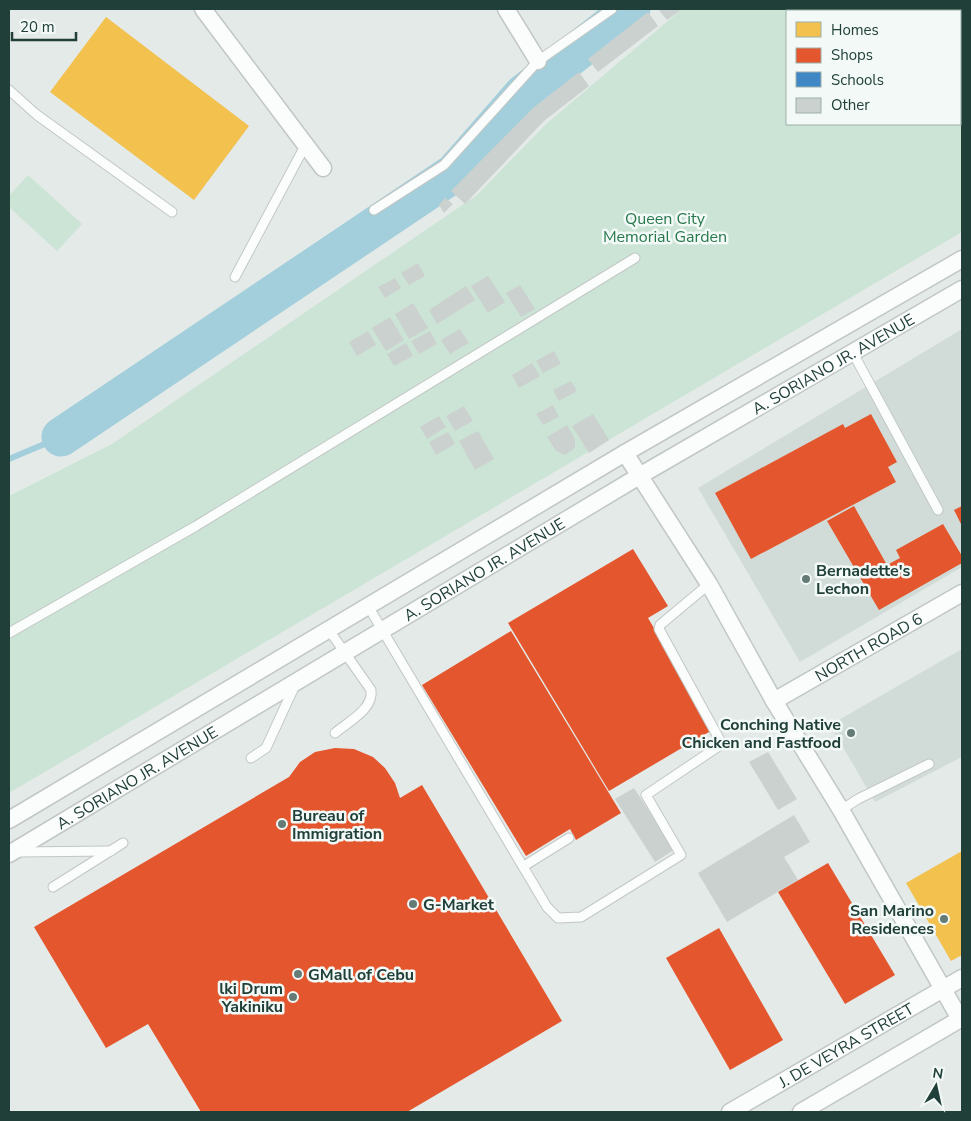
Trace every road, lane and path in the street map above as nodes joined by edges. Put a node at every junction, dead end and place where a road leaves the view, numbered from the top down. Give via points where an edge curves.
1 (203, 9) edge
2 (506, 9) edge
3 (612, 9) edge
4 (538, 61) junction
5 (9, 90) edge
6 (307, 144) junction
7 (322, 168) dead end
8 (374, 210) dead end
9 (172, 212) dead end
10 (635, 258) dead end
11 (962, 259) edge
12 (236, 277) dead end
13 (962, 289) edge
14 (853, 353) junction
15 (625, 453) junction
16 (641, 475) junction
17 (938, 510) dead end
18 (709, 584) junction
19 (962, 593) edge
20 (368, 606) junction
21 (329, 630) junction
22 (382, 630) junction
23 (9, 633) edge
24 (345, 653) junction
25 (296, 682) junction
26 (774, 701) junction
27 (335, 733) dead end
28 (251, 758) dead end
29 (929, 764) dead end
30 (841, 810) junction
31 (9, 820) edge
32 (569, 838) dead end
33 (123, 843) dead end
34 (111, 851) junction
35 (11, 853) edge
36 (524, 866) junction
37 (53, 887) dead end
38 (962, 978) edge
39 (942, 989) junction
40 (961, 1018) edge
41 (730, 1112) edge
42 (801, 1112) edge

1 - 6 street
2 - 4 street
3 - 4 lane
4 - 8 lane via 444,165
5 - 9 lane via 36,115
6 - 7 street
6 - 12 lane
10 - 23 lane via 196,526
11 - 15 street, A. SORIANO JR. AVENUE
13 - 14 street, A. SORIANO JR. AVENUE
14 - 16 street, A. SORIANO JR. AVENUE
14 - 17 lane
15 - 16 street
15 - 20 street, A. SORIANO JR. AVENUE
16 - 18 street
16 - 22 street, A. SORIANO JR. AVENUE
18 - 26 street
18 - 36 lane via 659,629 722,744 646,795 681,855 581,917 558,918
19 - 26 street, NORTH ROAD 6
20 - 21 street, A. SORIANO JR. AVENUE
20 - 22 lane
21 - 24 lane
21 - 31 street, A. SORIANO JR. AVENUE
22 - 24 street, A. SORIANO JR. AVENUE
22 - 36 lane
24 - 25 street, A. SORIANO JR. AVENUE
24 - 27 lane via 371,690 372,698 368,706
25 - 28 lane via 266,748
25 - 35 street, A. SORIANO JR. AVENUE
26 - 30 street
29 - 30 lane
30 - 39 street
32 - 36 lane
33 - 34 lane
34 - 35 lane
34 - 37 lane
38 - 39 street, J. DE VEYRA STREET
39 - 40 street
39 - 41 street, J. DE VEYRA STREET
40 - 42 street

